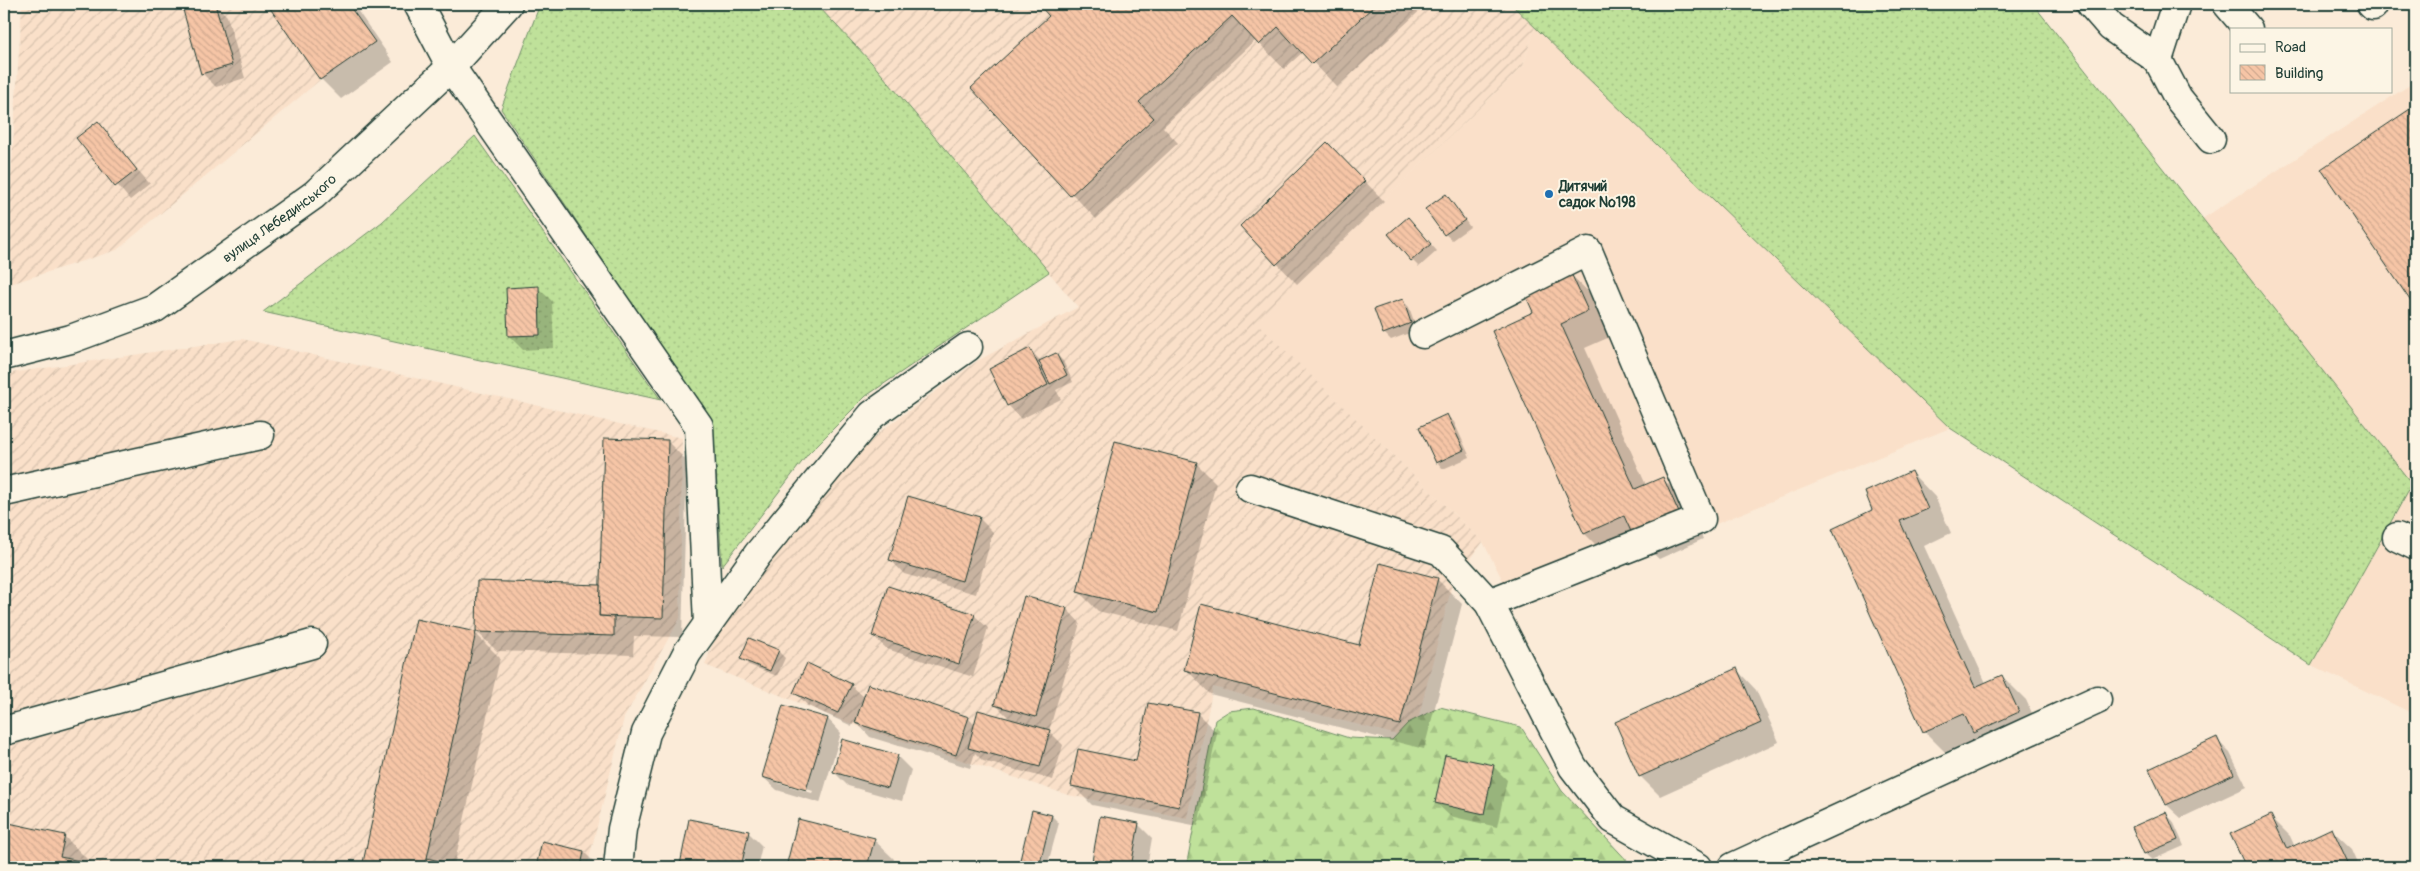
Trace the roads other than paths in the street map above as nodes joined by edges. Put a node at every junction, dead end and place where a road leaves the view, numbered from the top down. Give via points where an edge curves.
1 (418, 4) edge
2 (508, 4) edge
3 (2091, 4) edge
4 (2176, 4) edge
5 (2227, 4) edge
6 (2247, 28) edge
7 (2158, 60) junction
8 (451, 67) junction
9 (2211, 139) dead end
10 (1423, 334) dead end
11 (968, 347) dead end
12 (4, 356) edge
13 (260, 435) dead end
14 (1250, 488) dead end
15 (4, 492) edge
16 (1489, 603) junction
17 (708, 624) junction
18 (312, 644) dead end
19 (2097, 700) dead end
20 (4, 731) edge
21 (618, 867) edge
22 (1698, 867) edge
23 (1733, 867) edge

1 - 8 street
2 - 8 street, вулиця Лебединського
3 - 7 street via 2111,27
4 - 7 street
5 - 6 street
7 - 9 street via 2178,98
8 - 12 street, вулиця Лебединського via 314,195 154,308 71,339
8 - 17 street via 699,426
10 - 16 street via 1588,251 1701,519
11 - 17 street via 872,415 764,547
13 - 15 street
14 - 16 street via 1441,551
16 - 22 street via 1572,767 1612,819
17 - 21 street via 687,653 646,733 622,829
18 - 20 street
19 - 23 street

